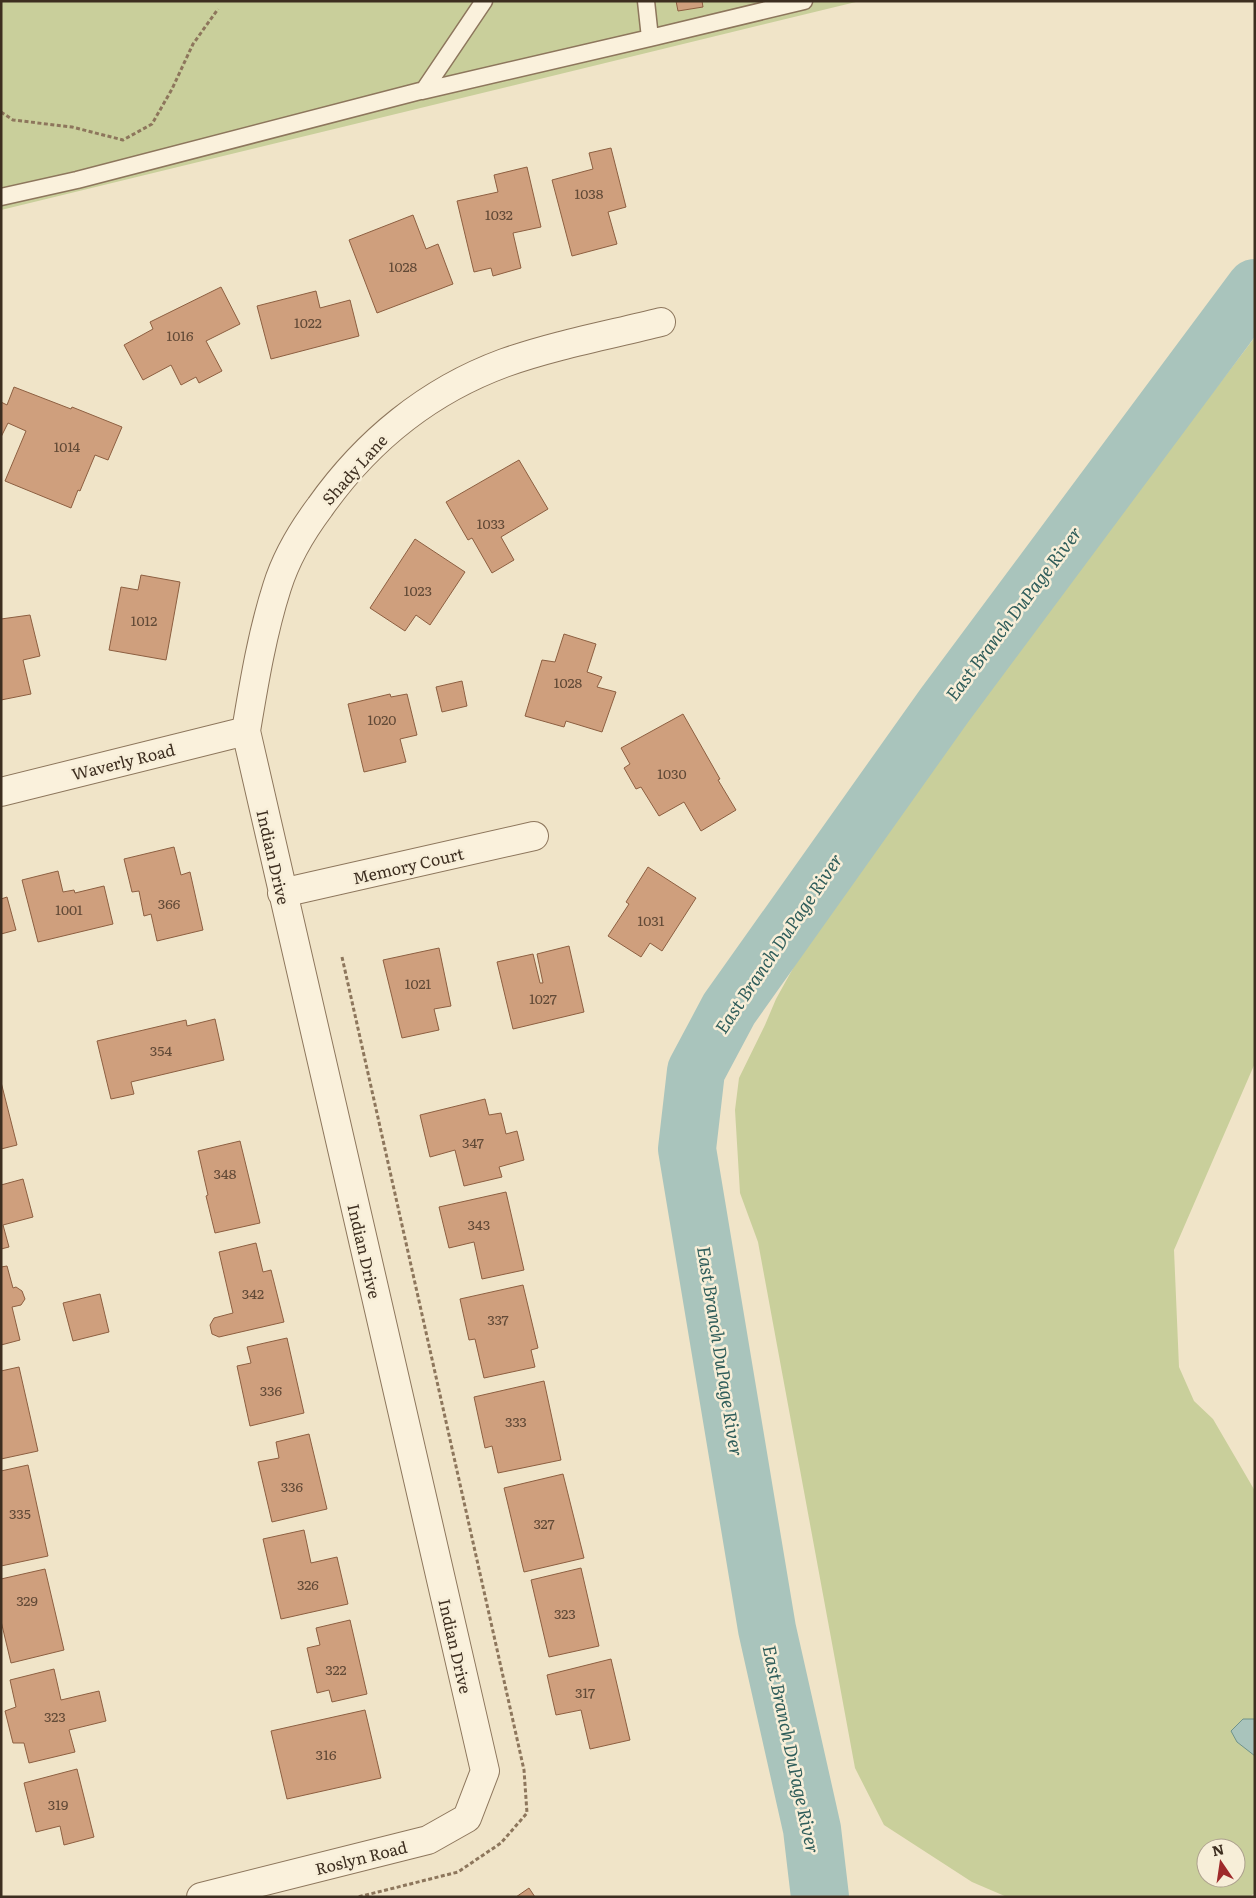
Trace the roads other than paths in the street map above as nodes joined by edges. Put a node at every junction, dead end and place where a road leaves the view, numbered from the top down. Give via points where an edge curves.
1 (484, 1) edge
2 (646, 1) edge
3 (804, 1) edge
4 (650, 38) junction
5 (422, 91) junction
6 (1, 197) edge
7 (661, 322) dead end
8 (246, 731) junction
9 (1, 792) edge
10 (534, 836) dead end
11 (282, 894) junction
12 (485, 1771) joint
13 (200, 1897) edge

1 - 5 lane
2 - 4 lane
3 - 4 lane
4 - 5 lane
5 - 6 lane
7 - 8 street, Shady Lane via 535,354 470,377 405,416 368,449 334,487 301,533 277,586 261,647
8 - 9 street, Waverly Road
8 - 11 street, Indian Drive
10 - 11 street, Memory Court
11 - 12 street, Indian Drive
12 - 13 street, Roslyn Road via 468,1818 428,1840

